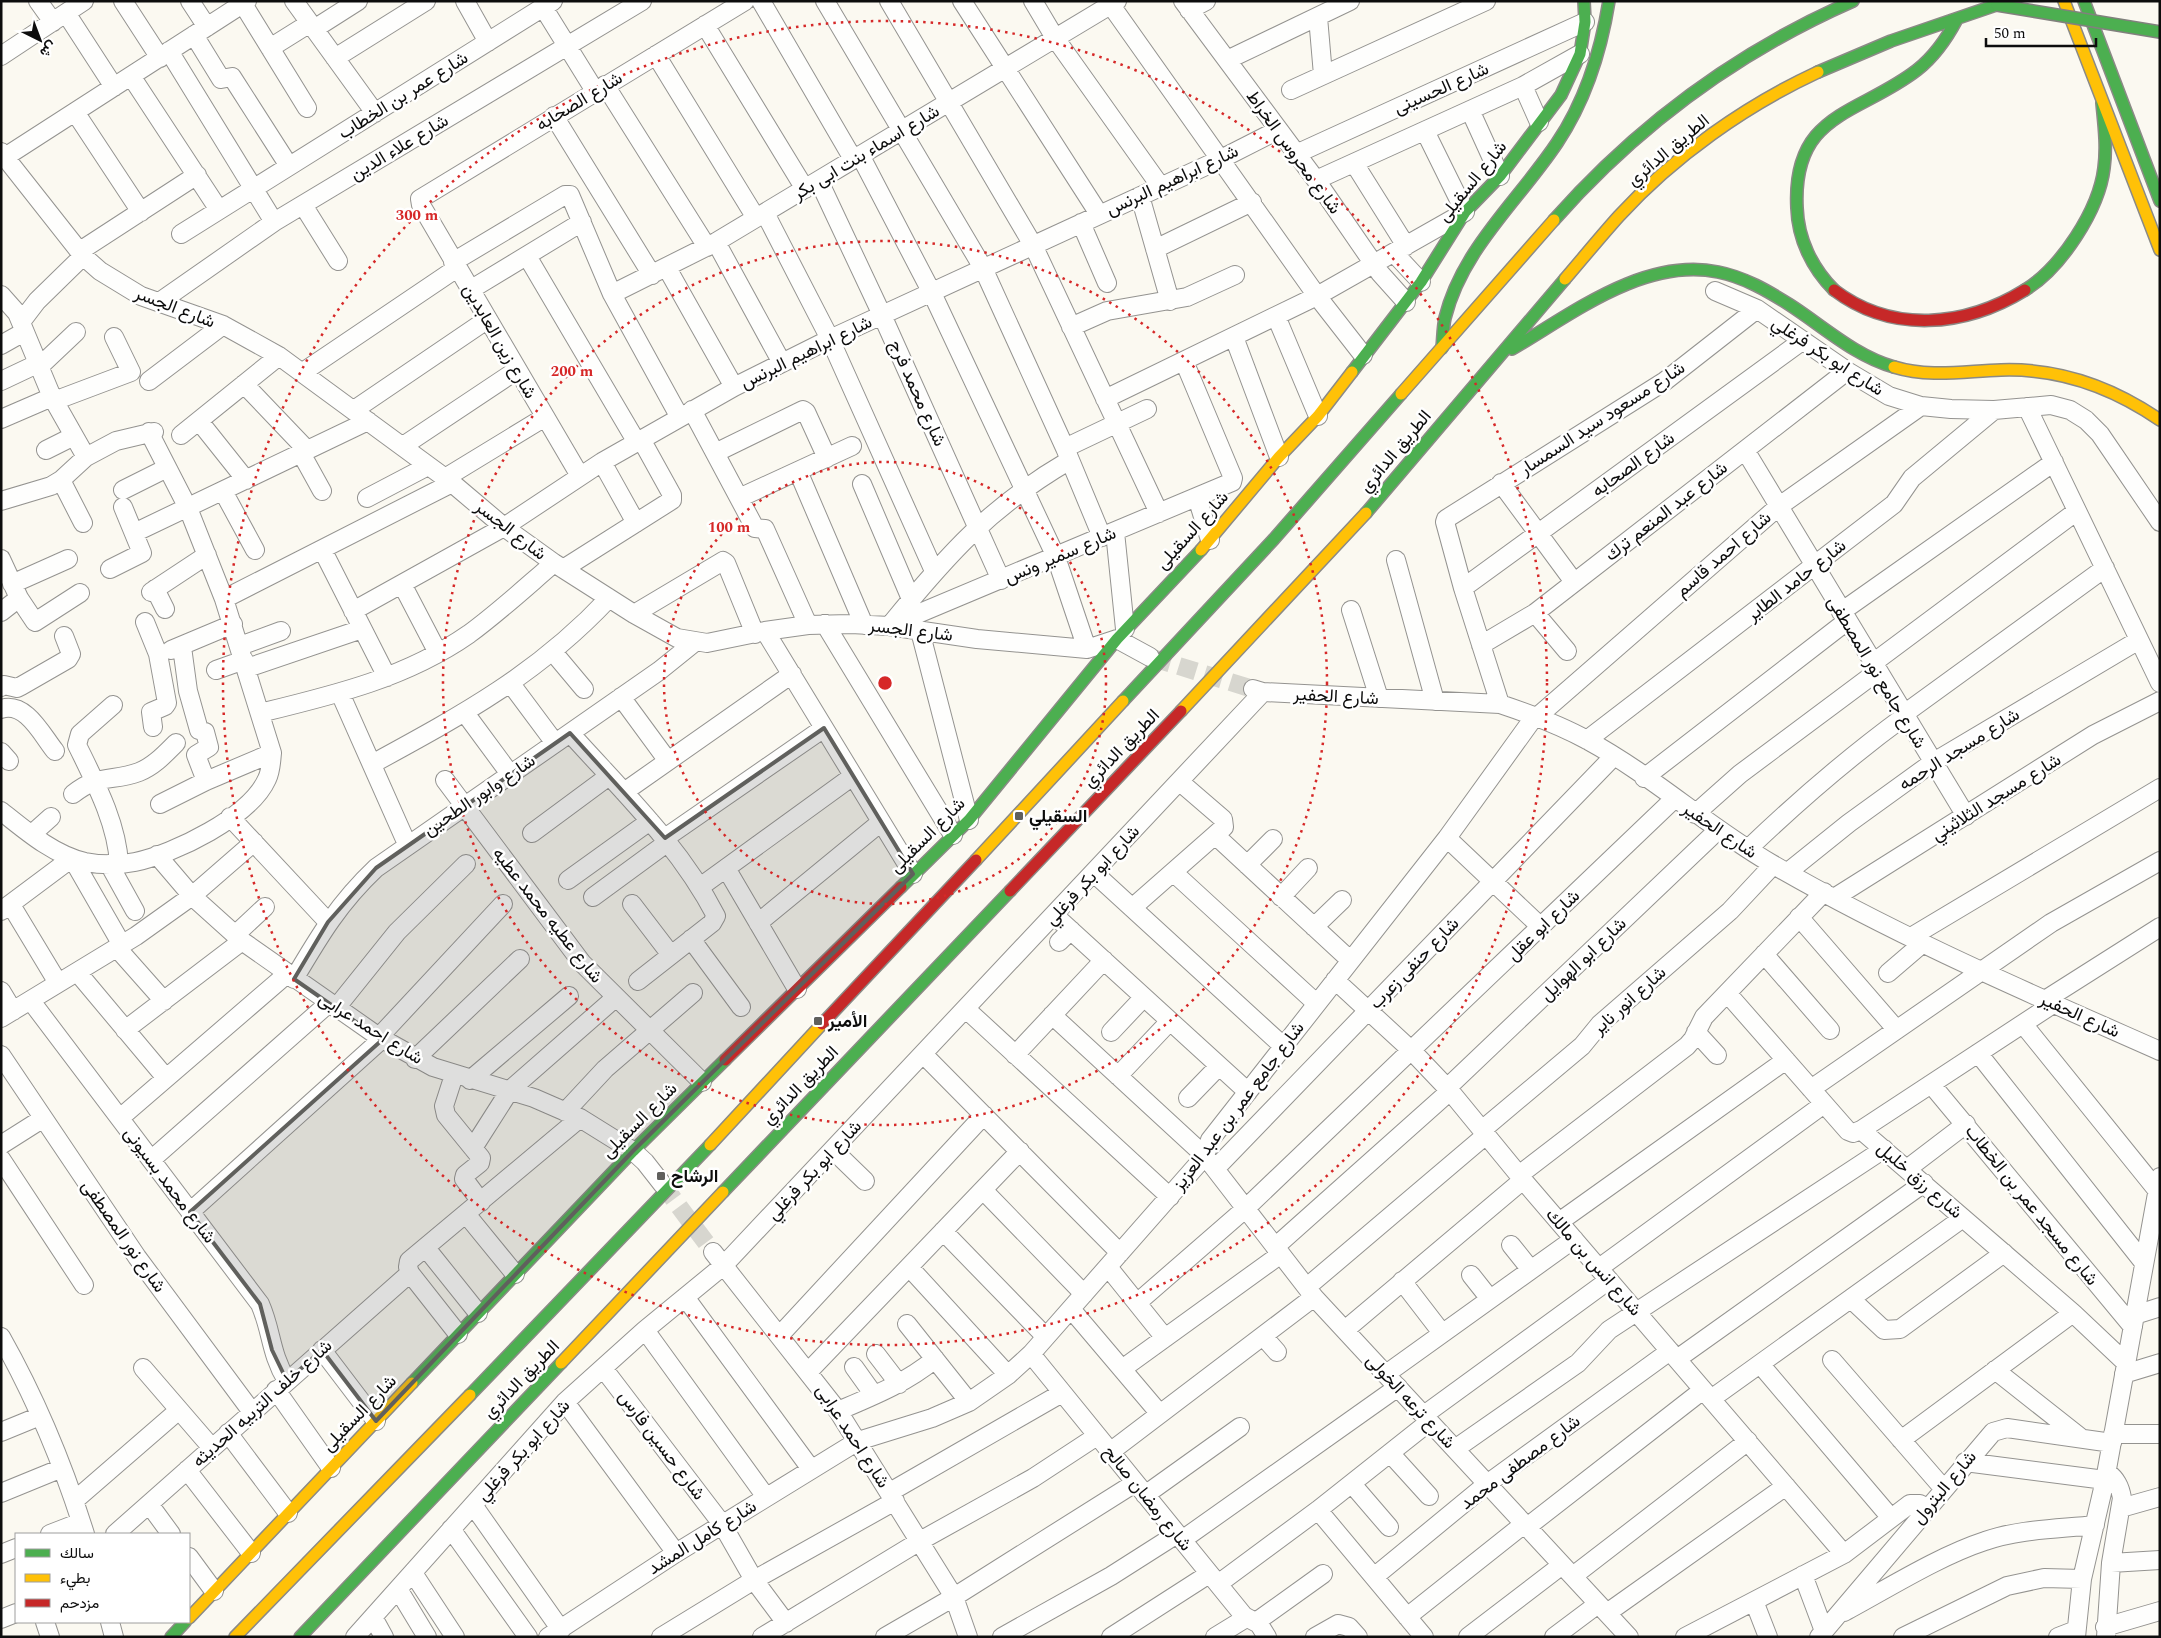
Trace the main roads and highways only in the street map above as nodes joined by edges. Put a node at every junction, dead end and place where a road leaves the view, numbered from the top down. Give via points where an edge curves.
1 (1584, 1) edge
2 (1608, 1) edge
3 (1853, 1) edge
4 (2064, 1) edge
5 (2084, 1) edge
6 (2002, 3) edge
7 (1956, 19) junction
8 (2160, 32) edge
9 (2102, 103) junction
10 (2160, 201) edge
11 (2160, 250) edge
12 (1442, 348) junction
13 (1495, 359) junction
14 (2160, 420) edge
15 (190, 1617) edge
16 (184, 1623) edge
17 (171, 1637) edge
18 (235, 1637) edge
19 (300, 1637) edge

1 - 15 main road, شارع السقيلى via 1585,22 1580,54 1561,95 1500,176 1465,212 1421,282 1318,416 1210,540 1121,634 968,820 633,1150
2 - 12 main road via 1600,46 1583,96 1558,142 1465,268 1445,312
3 - 12 main road, الطريق الدائري via 1806,22 1722,70 1645,128 1576,195
4 - 9 main road
5 - 10 main road
6 - 7 main road, الطريق الدائري
6 - 8 main road, bridge
7 - 9 main road via 1946,41 1924,65 1834,115 1818,131 1807,150 1797,191 1798,222 1812,263 1838,296 1873,312 1928,320 1966,317 2020,296 2060,258 2090,211 2102,178 2107,142
7 - 13 main road, الطريق الدائري via 1856,55 1758,104 1709,136 1662,174 1620,215
9 - 11 main road
12 - 18 main road, الطريق الدائري via 1280,533 672,1186
13 - 14 main road via 1632,282 1667,271 1706,270 1723,272 1756,284 1852,349 1890,366 1941,375 2002,370 2067,377 2108,389
13 - 19 main road, الطريق الدائري via 1308,577
16 - 17 main road

